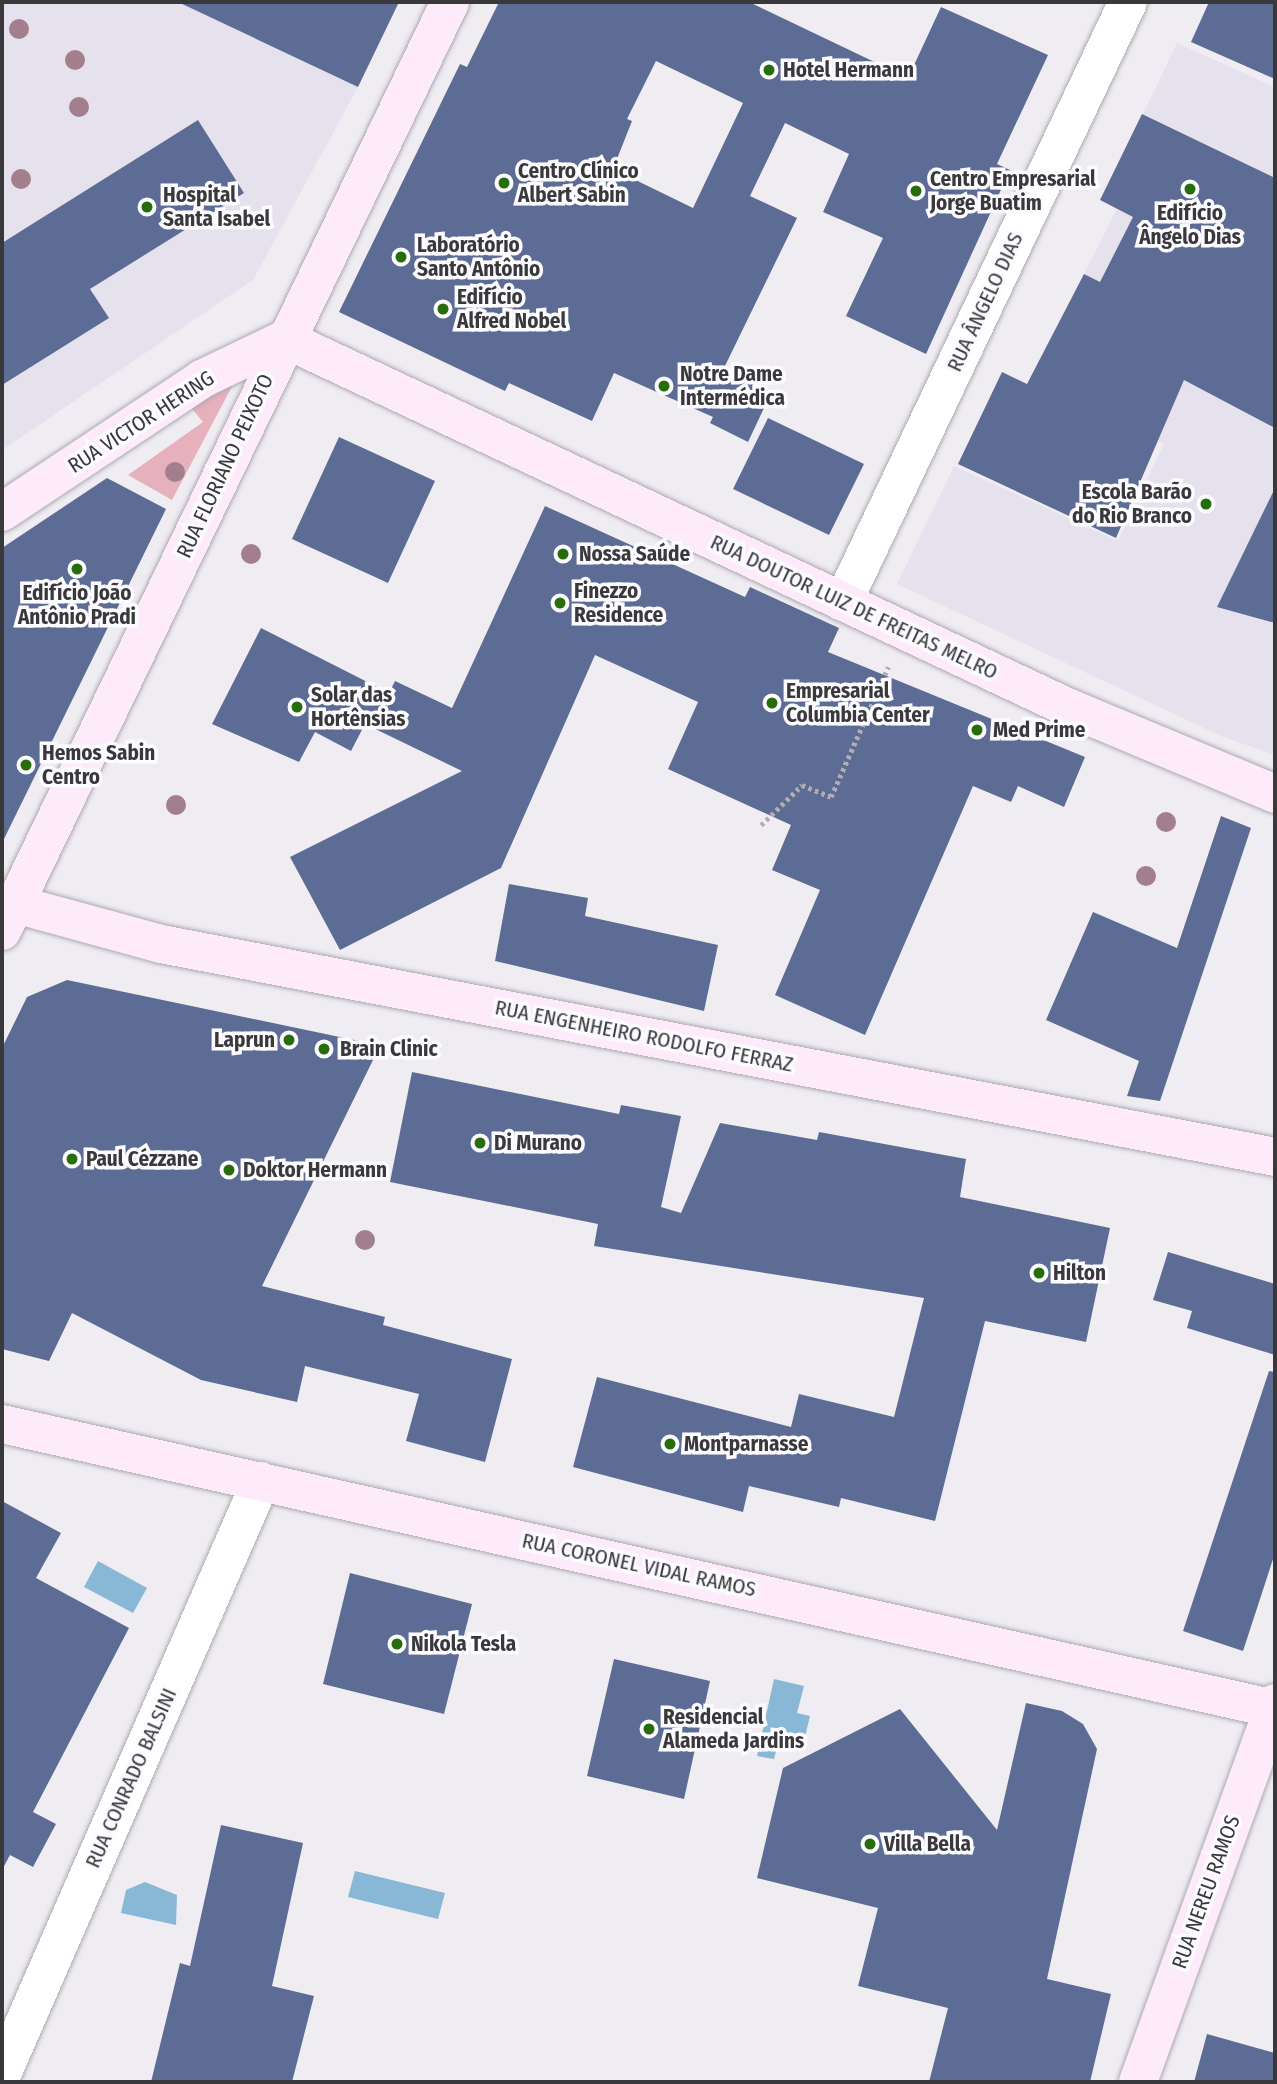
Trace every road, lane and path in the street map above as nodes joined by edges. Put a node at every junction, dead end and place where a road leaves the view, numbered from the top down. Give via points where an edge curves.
1 (450, 2) edge
2 (1128, 2) edge
3 (285, 339) junction
4 (2, 512) edge
5 (842, 602) junction
6 (904, 631) junction
7 (1275, 794) edge
8 (761, 825) dead end
9 (8, 918) edge
10 (1275, 1157) edge
11 (2, 1424) edge
12 (261, 1481) junction
13 (1275, 1706) edge
14 (2, 2074) edge
15 (1138, 2082) edge

1 - 3 street, RUA FLORIANO PEIXOTO
2 - 5 street, RUA ÂNGELO DIAS
3 - 4 street, RUA VICTOR HERING via 202,379
3 - 5 street, RUA DOUTOR LUIZ DE FREITAS MELRO
3 - 9 street, RUA FLORIANO PEIXOTO
5 - 6 street, RUA DOUTOR LUIZ DE FREITAS MELRO
6 - 7 street, RUA DOUTOR LUIZ DE FREITAS MELRO
6 - 8 path via 831,797 802,785
9 - 10 street, RUA ENGENHEIRO RODOLFO FERRAZ
11 - 12 street, RUA CORONEL VIDAL RAMOS
12 - 13 street, RUA CORONEL VIDAL RAMOS
12 - 14 street, RUA CONRADO BALSINI
13 - 15 street, RUA NEREU RAMOS

